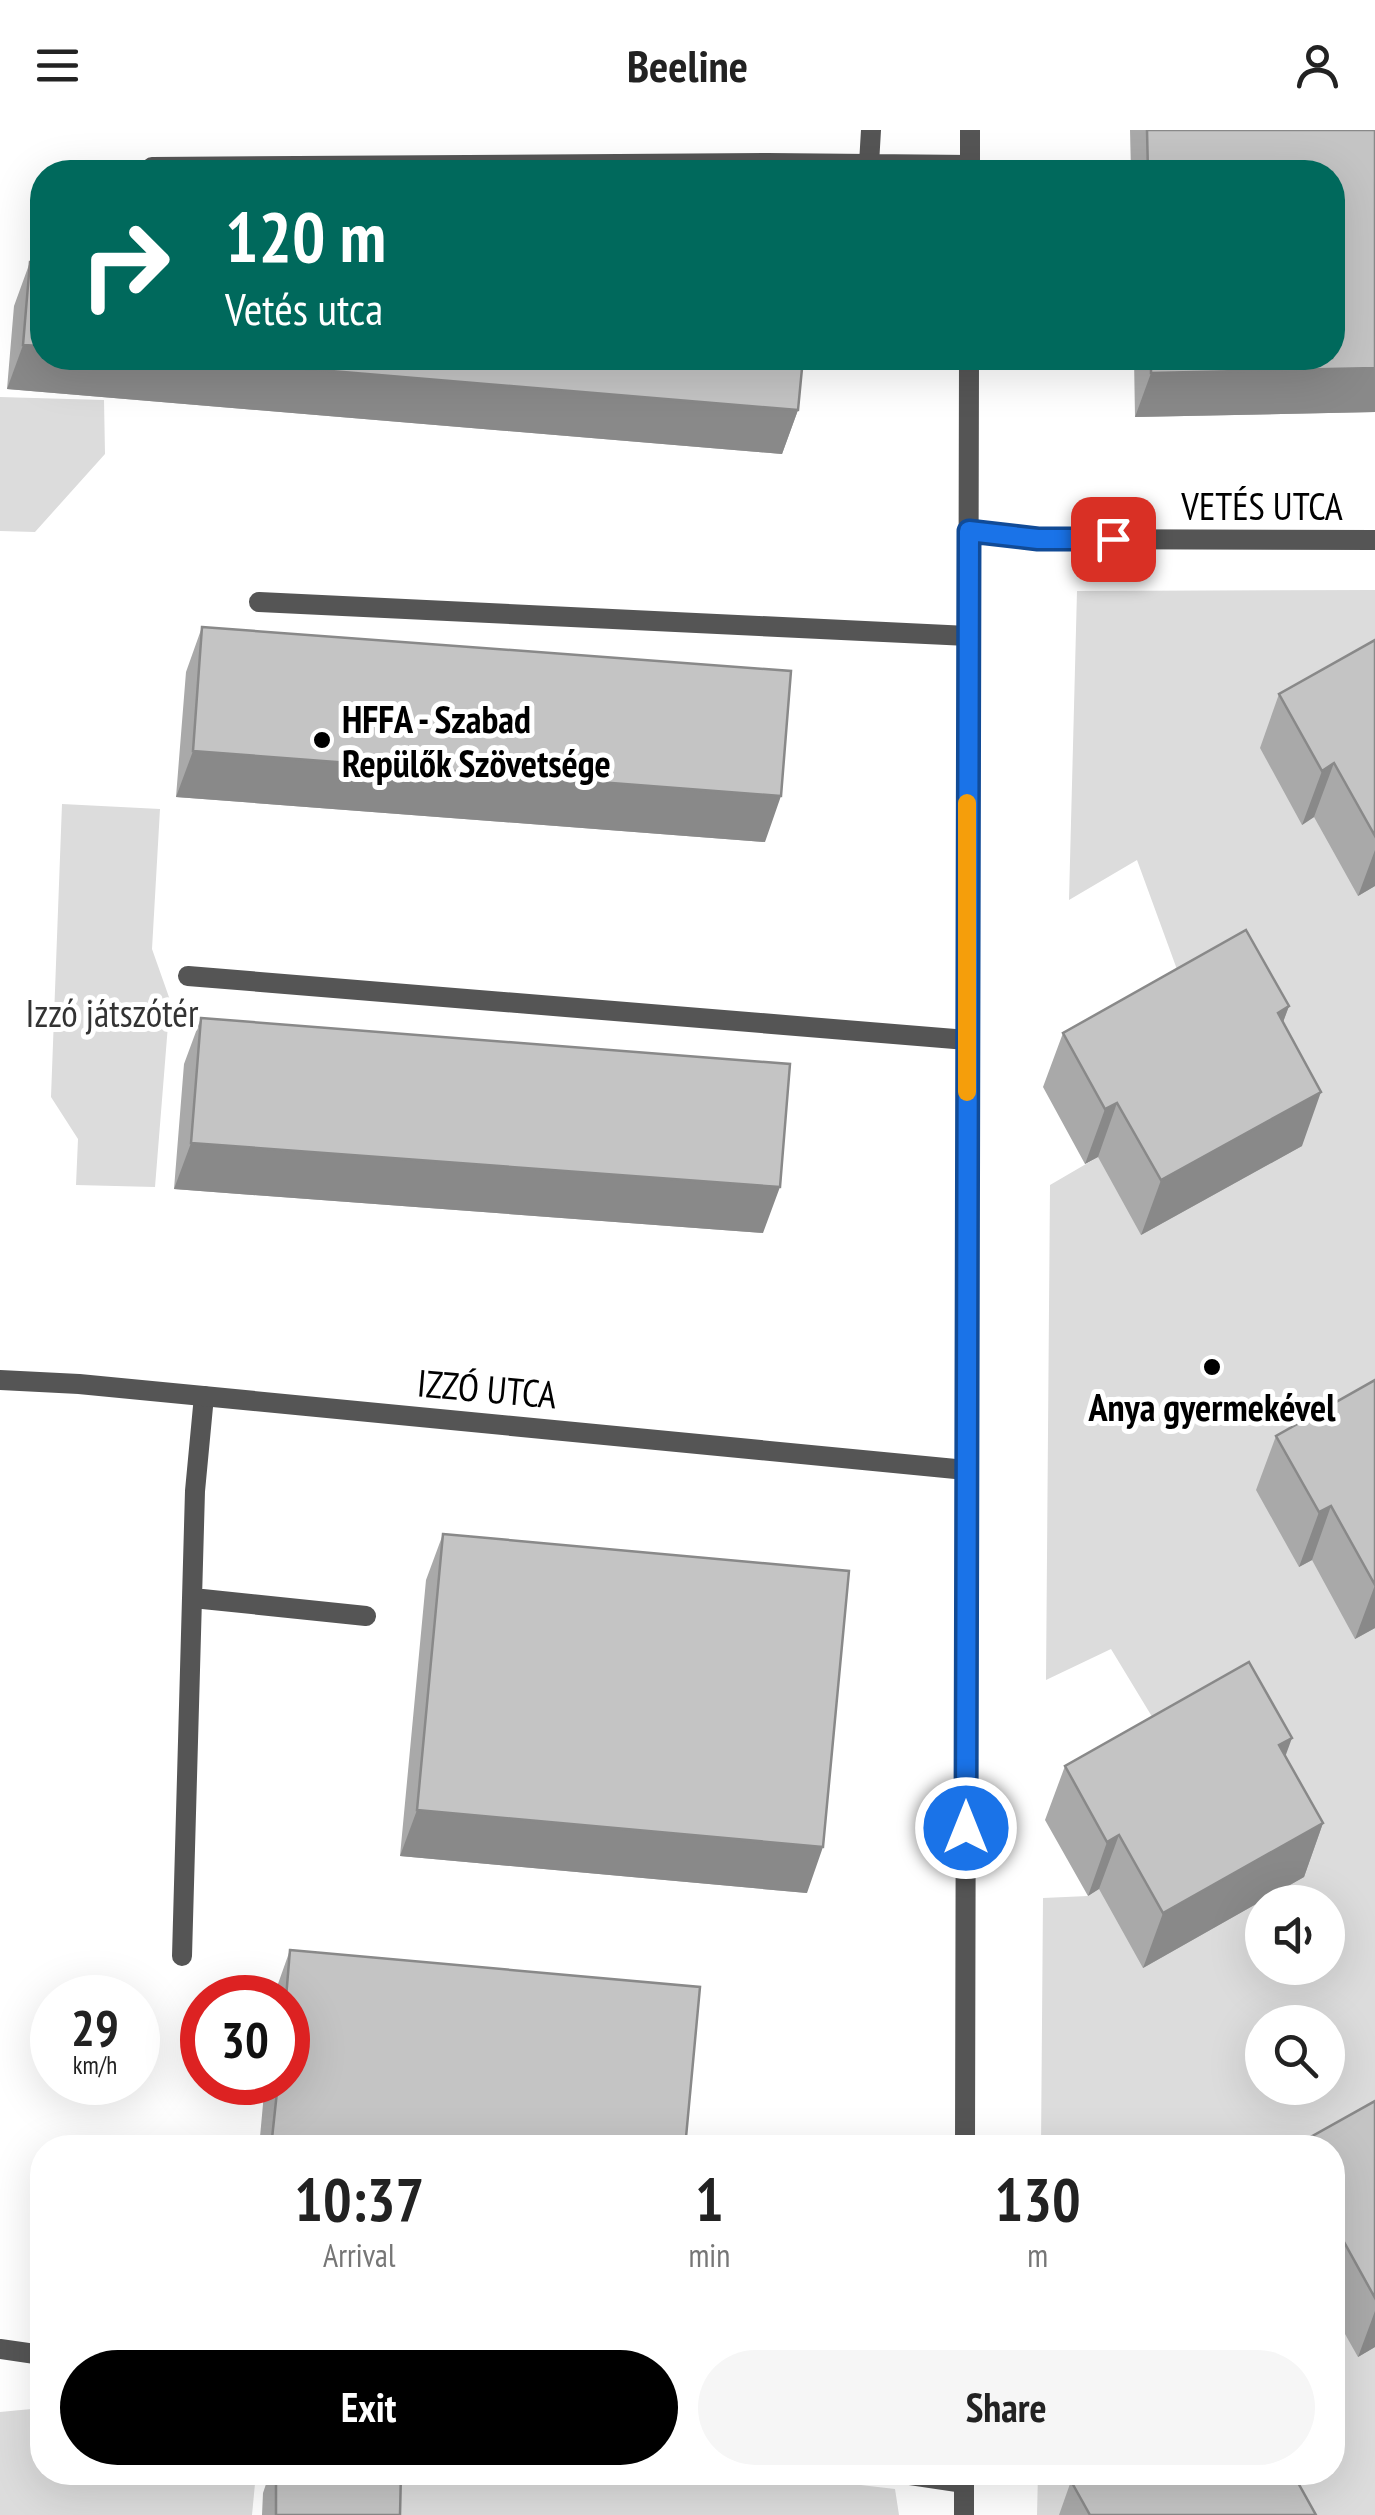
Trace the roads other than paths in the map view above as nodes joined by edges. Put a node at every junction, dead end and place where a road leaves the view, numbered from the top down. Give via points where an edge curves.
1 (871, 130) edge
2 (970, 130) edge
3 (869, 160) edge
4 (970, 160) edge
5 (969, 370) edge
6 (969, 531) junction
7 (1375, 540) edge
8 (259, 602) dead end
9 (968, 636) junction
10 (188, 976) dead end
11 (967, 1040) junction
12 (0, 1380) edge
13 (204, 1396) junction
14 (966, 1470) junction
15 (193, 1598) junction
16 (366, 1616) dead end
17 (182, 1956) dead end
18 (965, 2135) edge
19 (0, 2349) edge
20 (30, 2353) edge
21 (964, 2485) edge
22 (964, 2515) edge

1 - 3 street
2 - 4 street
5 - 6 street
6 - 7 street, VETÉS UTCA via 1038,539
6 - 9 street
8 - 9 street
9 - 11 street
10 - 11 street
11 - 14 street
12 - 13 street, IZZÓ UTCA
13 - 14 street, IZZÓ UTCA
13 - 15 street
14 - 18 street
15 - 16 street
15 - 17 street
19 - 20 street
21 - 22 street

